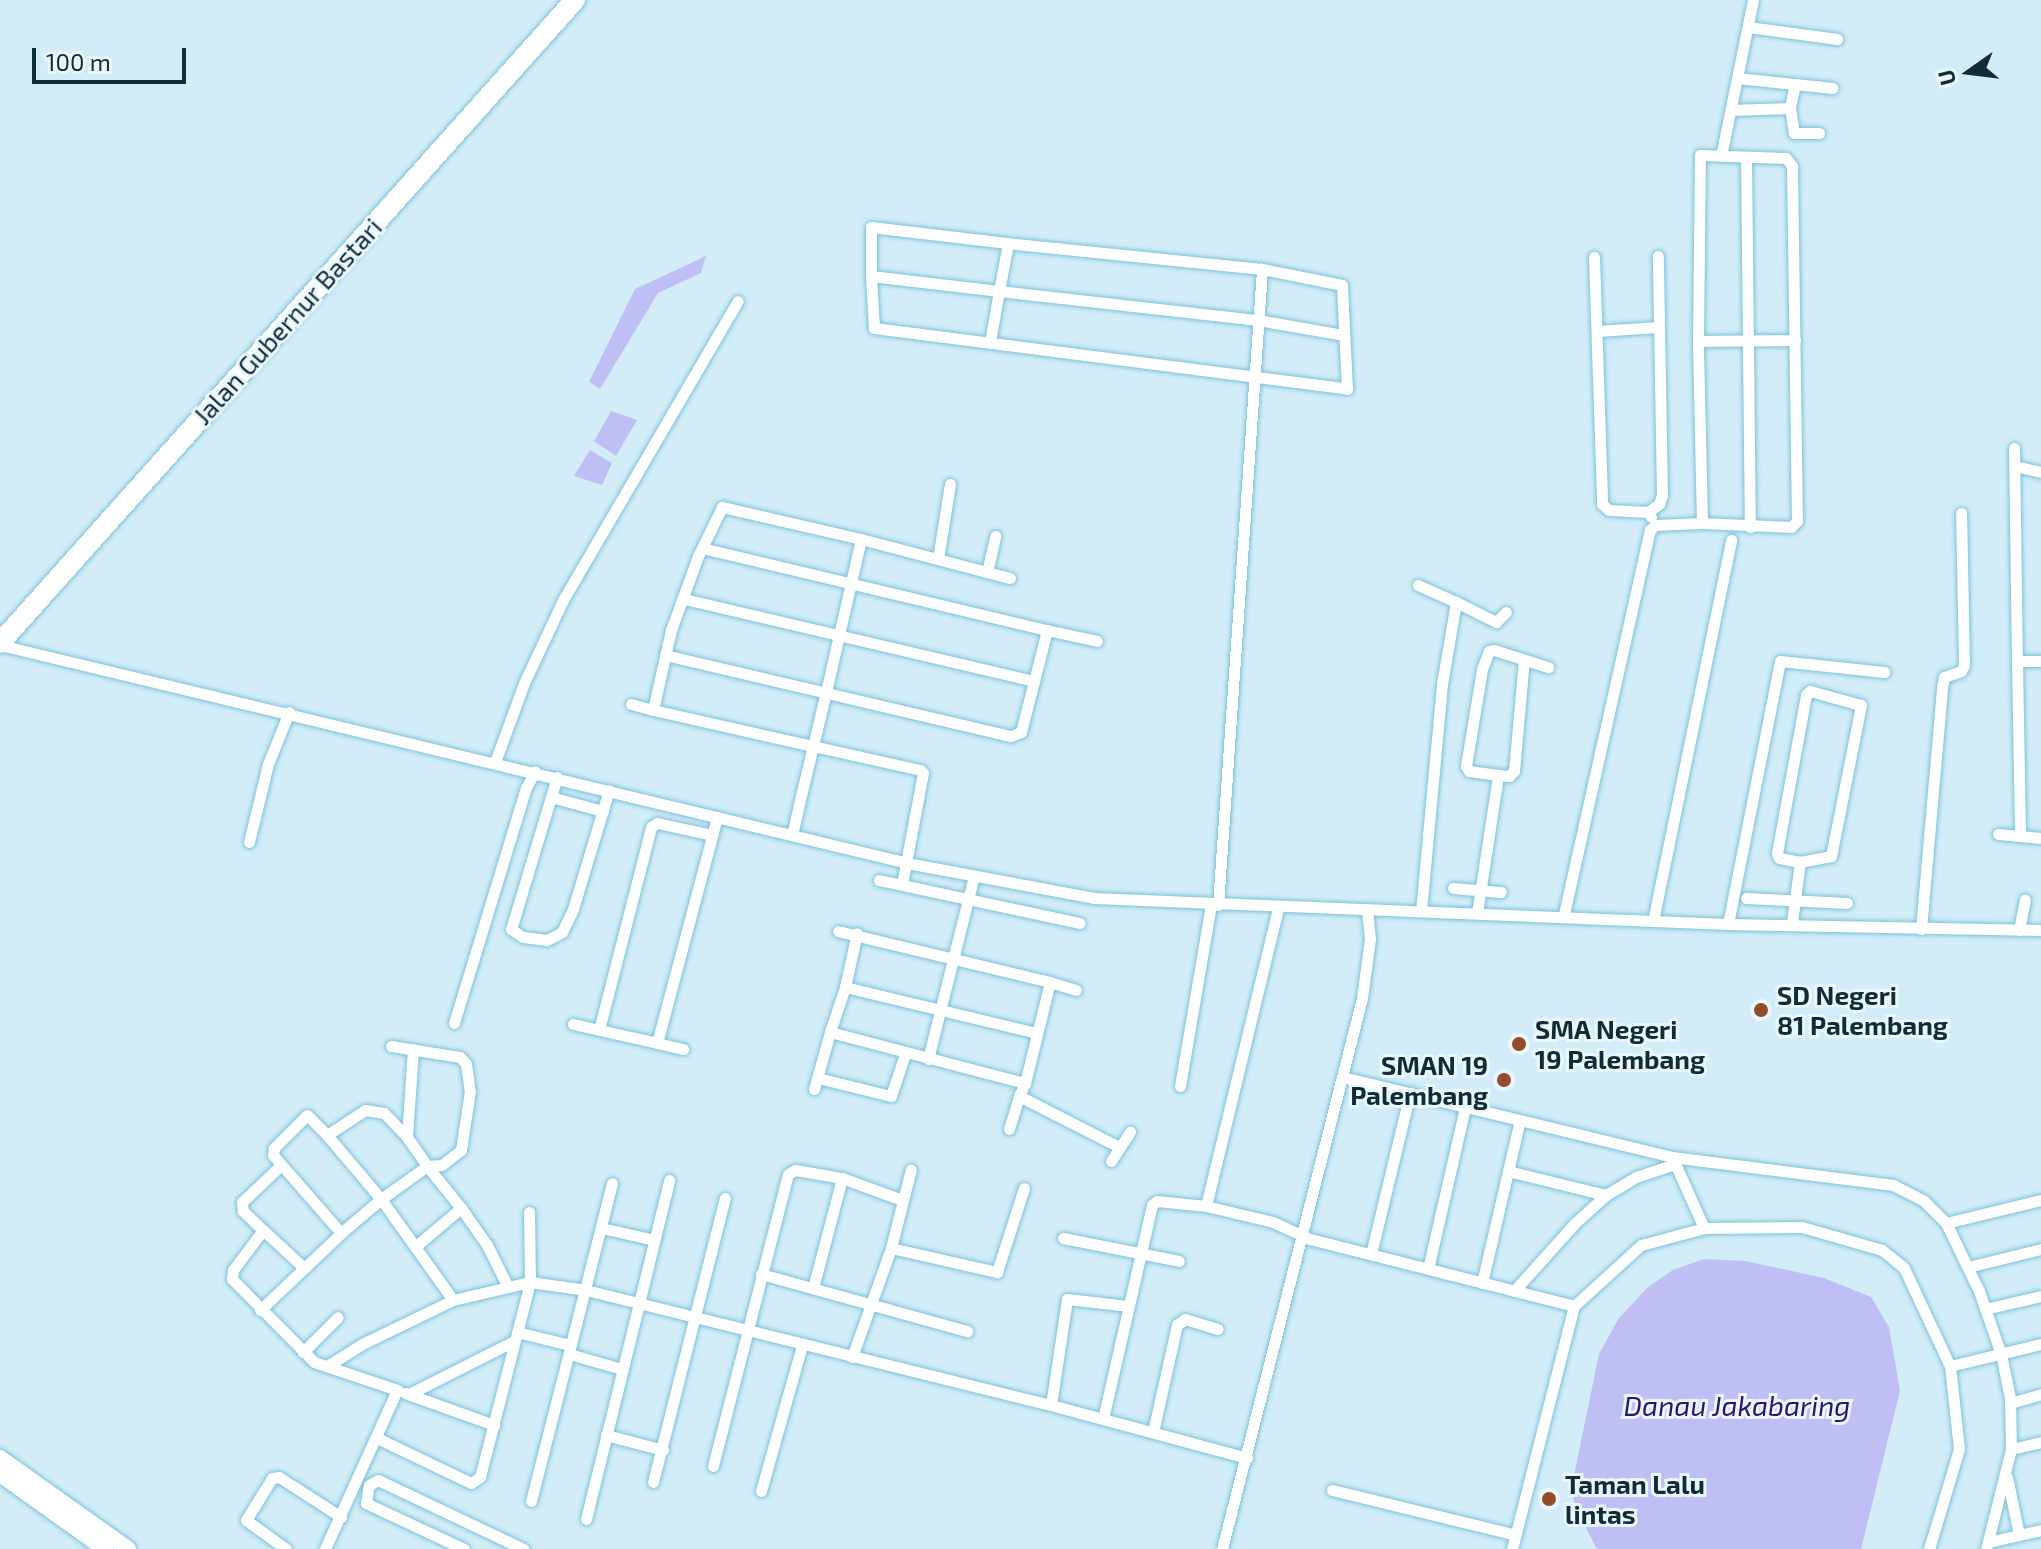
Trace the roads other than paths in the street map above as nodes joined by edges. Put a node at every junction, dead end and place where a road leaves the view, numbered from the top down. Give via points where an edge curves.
1 (575, 0) edge
2 (1753, 0) edge
3 (1748, 27) junction
4 (1837, 39) dead end
5 (1737, 78) junction
6 (1795, 84) junction
7 (1832, 88) dead end
8 (1790, 108) junction
9 (1731, 110) junction
10 (1819, 133) dead end
11 (1721, 156) junction
12 (1746, 157) junction
13 (1007, 243) junction
14 (1658, 256) dead end
15 (1594, 257) dead end
16 (1262, 269) junction
17 (871, 276) junction
18 (999, 291) junction
19 (738, 301) dead end
20 (1258, 320) junction
21 (1658, 327) junction
22 (1597, 331) junction
23 (1343, 335) junction
24 (1795, 340) junction
25 (1698, 341) junction
26 (1748, 341) junction
27 (990, 342) junction
28 (1254, 375) junction
29 (2014, 448) dead end
30 (2015, 466) junction
31 (2041, 472) edge
32 (950, 484) dead end
33 (1648, 512) junction
34 (1961, 513) dead end
35 (1702, 523) junction
36 (1655, 525) junction
37 (1750, 527) junction
38 (995, 536) dead end
39 (861, 539) junction
40 (1731, 540) dead end
41 (702, 548) junction
42 (938, 559) junction
43 (987, 572) junction
44 (1010, 578) dead end
45 (1418, 585) dead end
46 (850, 586) junction
47 (684, 599) junction
48 (1456, 602) junction
49 (1506, 612) dead end
50 (1047, 630) junction
51 (839, 635) junction
52 (1097, 641) dead end
53 (0, 644) edge
54 (665, 655) junction
55 (1524, 660) junction
56 (2017, 661) junction
57 (2041, 661) edge
58 (1548, 667) dead end
59 (1884, 672) dead end
60 (1034, 681) junction
61 (826, 692) junction
62 (631, 704) dead end
63 (653, 710) junction
64 (289, 712) junction
65 (813, 746) junction
66 (495, 762) junction
67 (535, 771) junction
68 (1498, 775) junction
69 (557, 777) junction
70 (609, 790) junction
71 (551, 797) junction
72 (603, 811) junction
73 (717, 817) junction
74 (1998, 834) dead end
75 (712, 835) junction
76 (792, 835) junction
77 (2020, 835) junction
78 (2041, 838) edge
79 (249, 842) dead end
80 (1800, 862) junction
81 (907, 863) junction
82 (944, 871) junction
83 (974, 876) junction
84 (879, 880) dead end
85 (902, 884) junction
86 (1453, 888) dead end
87 (1481, 888) junction
88 (939, 891) junction
89 (1501, 892) dead end
90 (1746, 898) dead end
91 (968, 899) junction
92 (1794, 900) junction
93 (2025, 900) dead end
94 (1847, 903) dead end
95 (1215, 905) junction
96 (1278, 908) junction
97 (1367, 910) junction
98 (1421, 911) junction
99 (1477, 913) junction
100 (1564, 914) junction
101 (1653, 921) junction
102 (1792, 922) junction
103 (1079, 923) dead end
104 (1728, 924) junction
105 (1921, 929) junction
106 (2019, 930) junction
107 (2041, 930) edge
108 (838, 931) dead end
109 (857, 933) junction
110 (953, 957) junction
111 (1050, 982) junction
112 (845, 987) junction
113 (1076, 990) dead end
114 (940, 1010) junction
115 (454, 1023) dead end
116 (573, 1024) dead end
117 (599, 1030) junction
118 (830, 1032) junction
119 (1037, 1033) junction
120 (657, 1043) junction
121 (391, 1046) dead end
122 (413, 1049) junction
123 (683, 1049) dead end
124 (905, 1054) junction
125 (928, 1059) junction
126 (1342, 1077) junction
127 (1025, 1083) junction
128 (1180, 1086) dead end
129 (1410, 1093) junction
130 (1019, 1096) junction
131 (1465, 1107) junction
132 (1520, 1120) junction
133 (1009, 1129) dead end
134 (1130, 1132) dead end
135 (327, 1135) junction
136 (407, 1137) junction
137 (1119, 1147) junction
138 (1674, 1160) junction
139 (1111, 1161) dead end
140 (281, 1165) junction
141 (427, 1166) junction
142 (911, 1169) dead end
143 (1508, 1171) junction
144 (842, 1178) junction
145 (669, 1180) dead end
146 (612, 1183) dead end
147 (1024, 1188) dead end
148 (1606, 1195) junction
149 (725, 1198) dead end
150 (381, 1199) junction
151 (902, 1200) junction
152 (2041, 1200) edge
153 (1206, 1206) junction
154 (461, 1208) junction
155 (529, 1212) dead end
156 (1946, 1223) junction
157 (602, 1228) junction
158 (1704, 1228) junction
159 (263, 1230) junction
160 (341, 1233) junction
161 (1302, 1235) junction
162 (1063, 1238) dead end
163 (654, 1240) junction
164 (416, 1246) junction
165 (891, 1248) junction
166 (2041, 1249) edge
167 (1140, 1254) junction
168 (1371, 1254) junction
169 (1179, 1261) dead end
170 (1968, 1267) junction
171 (304, 1268) junction
172 (1428, 1269) junction
173 (761, 1274) junction
174 (530, 1282) junction
175 (1482, 1283) junction
176 (507, 1285) junction
177 (813, 1288) junction
178 (586, 1290) junction
179 (1514, 1291) junction
180 (2041, 1296) edge
181 (453, 1300) junction
182 (638, 1304) junction
183 (872, 1304) junction
184 (1128, 1306) junction
185 (1574, 1306) junction
186 (1985, 1309) junction
187 (260, 1310) junction
188 (338, 1317) dead end
189 (695, 1319) junction
190 (1218, 1329) dead end
191 (967, 1331) dead end
192 (746, 1332) junction
193 (515, 1336) junction
194 (2041, 1344) edge
195 (802, 1345) junction
196 (570, 1350) junction
197 (303, 1352) junction
198 (2001, 1354) junction
199 (852, 1357) junction
200 (327, 1366) junction
201 (1950, 1366) junction
202 (622, 1369) junction
203 (403, 1392) junction
204 (2041, 1394) edge
205 (2010, 1403) junction
206 (1051, 1405) junction
207 (1103, 1419) junction
208 (494, 1425) junction
209 (1153, 1432) junction
210 (606, 1435) junction
211 (377, 1438) junction
212 (2041, 1442) edge
213 (2011, 1449) junction
214 (663, 1450) junction
215 (0, 1458) edge
216 (1247, 1458) junction
217 (713, 1466) dead end
218 (0, 1474) edge
219 (2007, 1475) junction
220 (653, 1482) dead end
221 (1332, 1490) dead end
222 (761, 1491) dead end
223 (531, 1501) dead end
224 (341, 1517) junction
225 (586, 1519) dead end
226 (2041, 1530) edge
227 (1516, 1535) junction
228 (2019, 1535) junction
229 (505, 1545) edge
230 (1987, 1546) edge
231 (105, 1549) edge
232 (128, 1549) edge
233 (286, 1549) edge
234 (325, 1549) edge
235 (464, 1549) edge
236 (523, 1549) edge
237 (1222, 1549) edge
238 (1512, 1549) edge
239 (1929, 1549) edge

1 - 53 highway, Jalan Gubernur Bastari
2 - 3 street
3 - 4 street
3 - 5 street
5 - 6 street
5 - 9 street
6 - 7 street
6 - 8 street
8 - 9 street
8 - 10 street via 1794,133
9 - 11 street
11 - 12 street
11 - 25 street via 1700,155
12 - 24 street via 1786,158 1792,166
12 - 26 street
13 - 16 street
13 - 17 street via 871,227
13 - 18 street
14 - 21 street
15 - 22 street
16 - 20 street
16 - 23 street via 1342,285
17 - 18 street
17 - 27 street via 874,328
18 - 20 street
18 - 27 street
19 - 66 street via 563,600
20 - 23 street
20 - 28 street
21 - 22 street
21 - 33 street via 1662,495
22 - 33 street via 1602,504 1609,510
23 - 28 street via 1347,389
24 - 26 street
24 - 37 street via 1796,525
25 - 26 street
25 - 35 street
26 - 37 street
27 - 28 street
28 - 95 street
29 - 30 street
30 - 31 street
30 - 56 street
32 - 42 street
33 - 36 street
34 - 105 street via 1964,665 1944,677 1942,688
35 - 36 street
35 - 37 street
36 - 100 street
38 - 43 street
39 - 41 street via 722,507
39 - 42 street
39 - 46 street
40 - 101 street
41 - 46 street
41 - 47 street
42 - 43 street
43 - 44 street
45 - 48 street
46 - 50 street
46 - 51 street
47 - 51 street
47 - 54 street
48 - 49 street via 1496,622
48 - 98 street via 1442,684
50 - 52 street
50 - 60 street
51 - 60 street
51 - 61 street
53 - 64 street
54 - 61 street
54 - 63 street
55 - 58 street
55 - 68 street via 1514,771
55 - 68 street via 1491,650 1482,669 1466,766 1469,771
56 - 57 street
56 - 77 street
59 - 104 street via 1780,661
60 - 61 street via 1021,732 1011,736
61 - 65 street
62 - 63 street
63 - 65 street
64 - 66 street
64 - 79 street via 268,764
65 - 76 street
65 - 81 street via 923,773
66 - 67 street
67 - 69 street
67 - 115 street
68 - 87 street
69 - 70 street
69 - 71 street
70 - 72 street
70 - 73 street
71 - 72 street
71 - 72 street via 511,929 523,937 547,940 562,932
73 - 75 street
73 - 76 street
74 - 77 street
75 - 117 street via 657,823 651,827
75 - 120 street
76 - 81 street
77 - 78 street
80 - 80 street via 1777,853 1810,691 1861,705 1831,856
80 - 92 street
81 - 82 street
81 - 85 street
82 - 83 street
82 - 88 street
83 - 91 street
83 - 95 street via 1094,898
84 - 85 street
85 - 88 street
86 - 87 street
87 - 89 street
87 - 99 street
88 - 91 street
90 - 92 street
91 - 103 street
91 - 110 street
92 - 94 street
92 - 102 street
93 - 106 street
95 - 96 street
95 - 128 street
96 - 97 street
96 - 153 street
97 - 98 street
97 - 126 street via 1365,982
98 - 99 street
99 - 100 street
100 - 101 street
101 - 104 street
102 - 104 street
102 - 105 street
105 - 106 street
106 - 107 street
108 - 109 street
109 - 110 street
109 - 112 street
110 - 111 street
110 - 114 street
111 - 113 street
111 - 119 street
112 - 114 street
112 - 118 street
114 - 119 street
114 - 125 street
116 - 117 street
117 - 120 street
118 - 124 street
118 - 124 street via 816,1084 891,1096
119 - 127 street
120 - 123 street
121 - 122 street
122 - 136 street
122 - 141 street via 460,1057 470,1091 461,1150 442,1165
124 - 125 street
125 - 127 street
126 - 129 street
126 - 161 street
127 - 130 street
129 - 131 street
129 - 168 street
130 - 133 street
130 - 137 street
131 - 132 street
131 - 172 street
132 - 138 street
132 - 143 street
134 - 137 street
135 - 136 street via 374,1109
135 - 140 street via 306,1115 274,1148
135 - 150 street
136 - 141 street
137 - 139 street
138 - 148 street
138 - 156 street via 1893,1185 1924,1201
138 - 158 street
140 - 159 street via 242,1202 243,1211
140 - 160 street
141 - 150 street
141 - 154 street
142 - 151 street
143 - 148 street
143 - 175 street
144 - 151 street
144 - 173 street via 795,1170 788,1174
144 - 177 street
145 - 163 street
146 - 157 street
147 - 165 street via 997,1272
148 - 179 street
149 - 189 street
150 - 160 street
150 - 164 street
151 - 165 street
152 - 156 street
153 - 161 street via 1273,1222
153 - 167 street via 1153,1202
154 - 164 street
154 - 176 street
155 - 174 street
156 - 170 street
157 - 163 street
157 - 178 street
158 - 185 street via 1641,1245
158 - 201 street via 1802,1227 1882,1250 1904,1268
159 - 171 street
159 - 187 street via 231,1274
160 - 171 street
161 - 168 street
161 - 216 street
162 - 167 street
163 - 182 street
164 - 181 street
165 - 183 street
166 - 170 street
167 - 169 street
167 - 184 street
168 - 172 street
170 - 186 street
171 - 187 street
172 - 175 street
173 - 177 street
173 - 192 street
174 - 176 street
174 - 178 street
174 - 193 street
175 - 179 street
176 - 181 street
177 - 183 street
178 - 182 street
178 - 196 street
179 - 185 street
180 - 186 street
181 - 200 street
182 - 189 street
182 - 202 street
183 - 191 street
183 - 199 street
184 - 206 street via 1067,1299
184 - 207 street
185 - 227 street
186 - 198 street
187 - 197 street
188 - 197 street
189 - 192 street
189 - 214 street
190 - 209 street via 1185,1319 1177,1325
192 - 195 street
192 - 217 street
193 - 196 street
193 - 203 street
193 - 208 street
194 - 198 street
195 - 199 street
195 - 222 street
196 - 202 street
196 - 223 street
197 - 200 street
198 - 201 street
198 - 205 street
199 - 206 street
200 - 203 street
201 - 239 street via 1959,1449
202 - 210 street
203 - 208 street
203 - 211 street
204 - 205 street
205 - 213 street
206 - 207 street
207 - 209 street
208 - 211 street via 480,1477 471,1483
209 - 216 street
210 - 214 street
210 - 225 street
211 - 224 street
212 - 213 street
213 - 219 street
214 - 220 street
215 - 232 street
216 - 237 street
218 - 231 street
219 - 228 street
219 - 230 street
221 - 227 street
224 - 233 street via 279,1477 272,1478 246,1520
224 - 234 street
226 - 228 street
227 - 238 street
228 - 230 street
229 - 235 street via 378,1480 369,1485 366,1503
229 - 236 street

